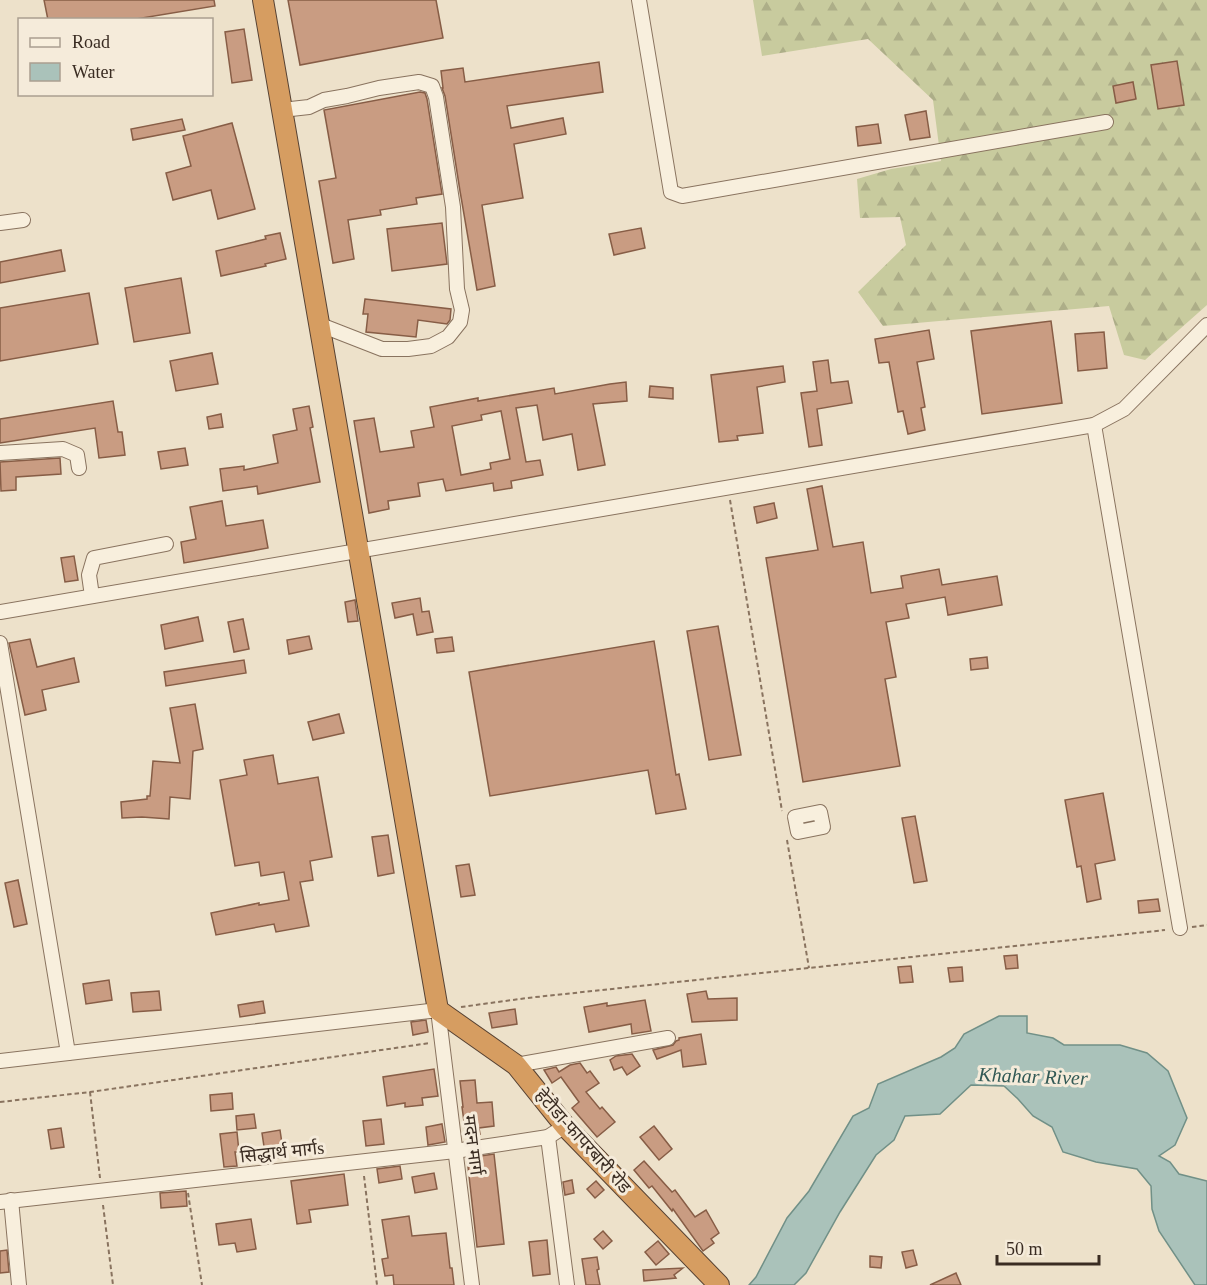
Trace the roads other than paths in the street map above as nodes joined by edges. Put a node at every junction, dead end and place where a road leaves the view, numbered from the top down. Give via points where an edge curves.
1 (263, 0) edge
2 (639, 0) edge
3 (282, 110) junction
4 (1106, 122) dead end
5 (23, 220) dead end
6 (0, 223) edge
7 (318, 324) junction
8 (1207, 325) edge
9 (1094, 425) junction
10 (0, 453) edge
11 (79, 468) dead end
12 (165, 544) dead end
13 (358, 551) junction
14 (92, 596) junction
15 (0, 612) edge
16 (0, 643) edge
17 (1179, 928) road end
18 (438, 1010) junction
19 (668, 1038) dead end
20 (68, 1053) junction
21 (0, 1061) edge
22 (516, 1065) junction
23 (556, 1131) junction
24 (455, 1151) junction
25 (6, 1201) edge
26 (15, 1285) edge
27 (472, 1285) edge
28 (567, 1285) edge
29 (718, 1285) edge

1 - 3 highway
2 - 4 street via 671,192 682,196
3 - 7 highway
3 - 7 street via 419,82 432,86 436,98 453,207 460,322 448,337 431,346 382,350
5 - 6 street
7 - 13 highway
8 - 9 street via 1124,409
9 - 13 street
9 - 17 street
10 - 11 street via 63,449 77,454
12 - 14 street via 94,558 89,575
13 - 14 street
13 - 18 highway
14 - 15 street
16 - 20 street
18 - 20 street
18 - 22 highway, हेटौडा-फापरबारी रोड
18 - 24 street, मदन मार्ग
19 - 22 street
20 - 21 street
22 - 23 highway, हेटौडा-फापरबारी रोड
23 - 24 street, सिद्धार्थ मार्गs
23 - 28 street
23 - 29 highway, हेटौडा-फापरबारी रोड
24 - 25 street, सिद्धार्थ मार्गs
24 - 27 street, मदन मार्ग
25 - 26 street

